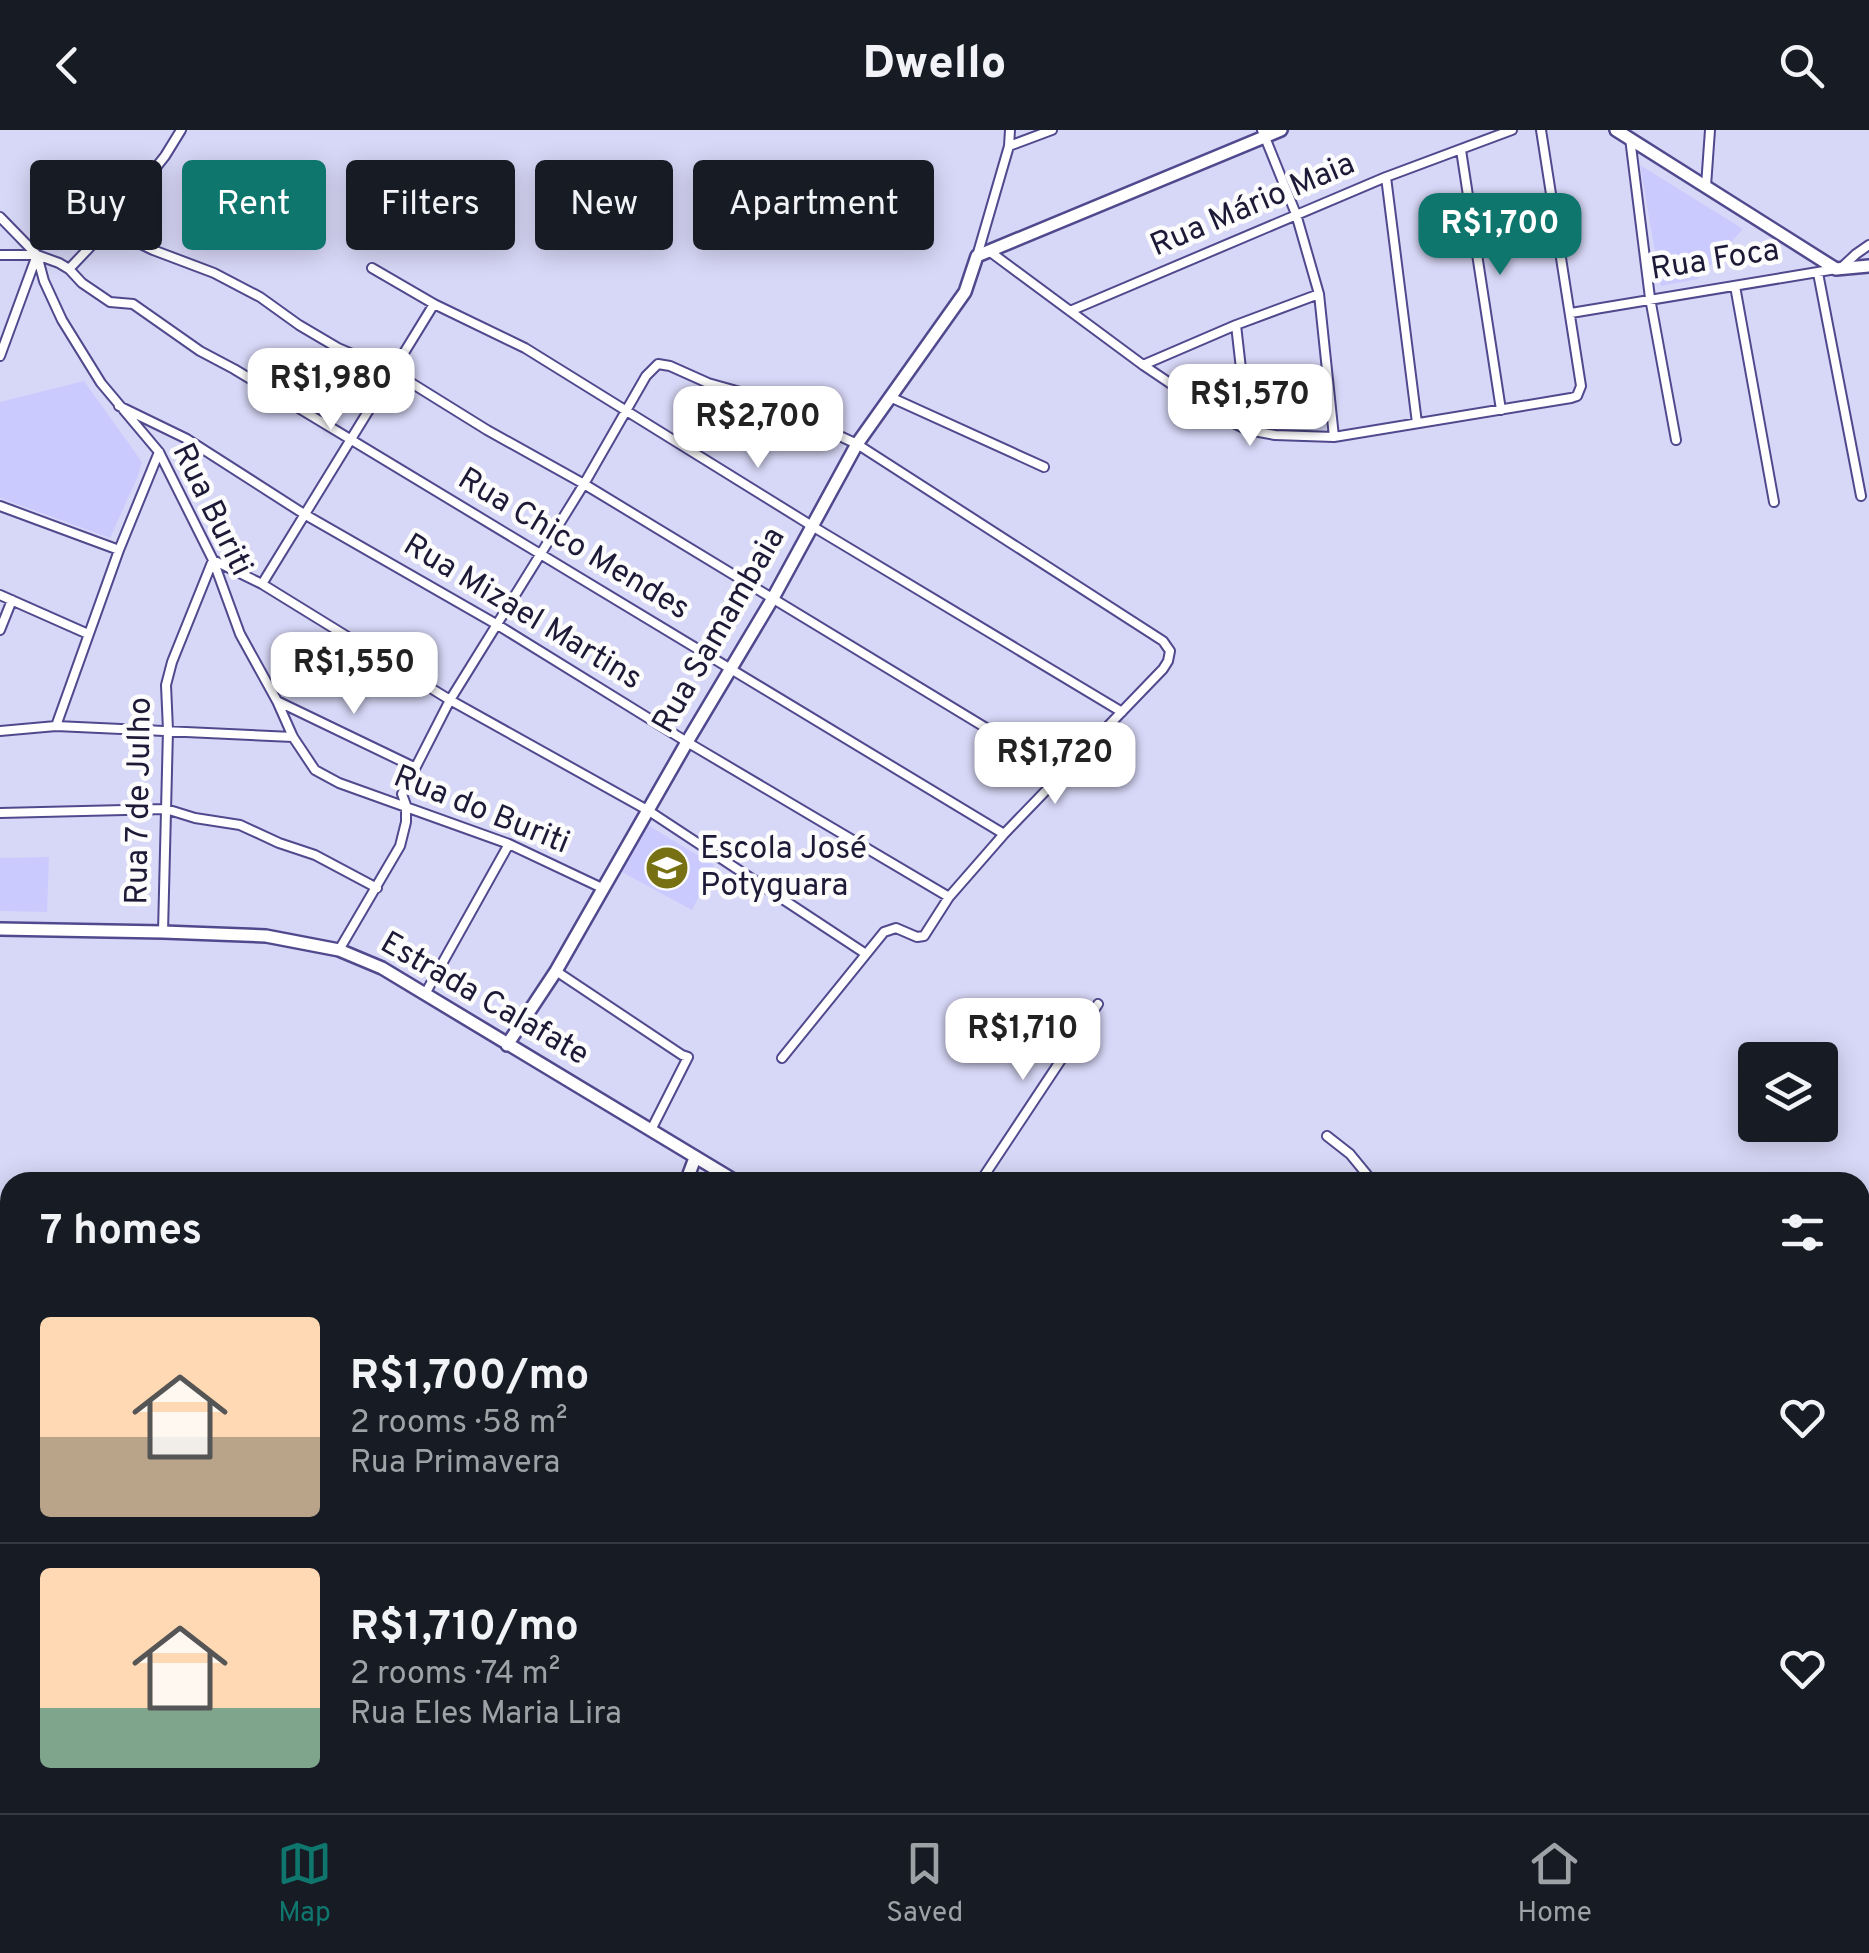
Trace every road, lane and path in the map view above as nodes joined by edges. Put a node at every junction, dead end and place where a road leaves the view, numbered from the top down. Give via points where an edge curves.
1 (181, 130) edge
2 (1010, 130) edge
3 (1052, 130) edge
4 (1281, 130) edge
5 (1512, 130) edge
6 (1541, 130) edge
7 (1616, 130) edge
8 (1710, 130) edge
9 (1264, 133) edge
10 (1630, 138) junction
11 (1009, 146) junction
12 (1461, 150) junction
13 (162, 160) edge
14 (1386, 177) junction
15 (1706, 186) junction
16 (1296, 214) junction
17 (0, 217) edge
18 (1869, 245) edge
19 (87, 250) edge
20 (153, 250) edge
21 (983, 253) junction
22 (0, 255) edge
23 (37, 255) junction
24 (1869, 266) edge
25 (69, 268) junction
26 (372, 268) dead end
27 (1838, 269) junction
28 (1818, 272) junction
29 (1734, 286) junction
30 (1319, 294) junction
31 (1650, 298) junction
32 (434, 304) junction
33 (1070, 311) junction
34 (1570, 313) junction
35 (1236, 326) junction
36 (0, 356) edge
37 (1143, 366) junction
38 (392, 371) junction
39 (890, 397) junction
40 (119, 406) junction
41 (1501, 410) junction
42 (626, 411) junction
43 (1417, 423) junction
44 (1248, 430) junction
45 (1334, 437) junction
46 (349, 440) junction
47 (1676, 440) dead end
48 (857, 444) junction
49 (159, 452) junction
50 (1044, 466) dead end
51 (584, 484) junction
52 (1861, 496) dead end
53 (1774, 502) dead end
54 (0, 506) edge
55 (304, 514) junction
56 (812, 526) junction
57 (119, 550) junction
58 (540, 554) junction
59 (212, 560) junction
60 (262, 584) junction
61 (0, 596) edge
62 (773, 598) junction
63 (12, 600) junction
64 (496, 624) junction
65 (0, 630) edge
66 (88, 634) junction
67 (730, 669) junction
68 (450, 700) junction
69 (277, 701) junction
70 (1122, 712) junction
71 (56, 726) junction
72 (168, 730) junction
73 (0, 732) edge
74 (292, 737) junction
75 (687, 742) junction
76 (414, 768) junction
77 (1062, 774) junction
78 (340, 783) joint
79 (406, 805) junction
80 (166, 809) junction
81 (648, 811) junction
82 (0, 814) edge
83 (1004, 834) junction
84 (508, 844) junction
85 (377, 888) junction
86 (602, 888) junction
87 (949, 897) junction
88 (0, 930) edge
89 (163, 932) junction
90 (338, 950) junction
91 (866, 954) junction
92 (556, 970) junction
93 (425, 994) junction
94 (1098, 1004) dead end
95 (507, 1045) junction
96 (782, 1058) dead end
97 (651, 1130) junction
98 (1327, 1136) dead end
99 (695, 1158) junction
100 (690, 1172) edge
101 (720, 1172) edge
102 (987, 1172) edge
103 (1365, 1172) edge

1 - 13 street
2 - 11 street, Rua Samambaia
3 - 11 street
4 - 9 street
5 - 12 street, Rua Mário Maia
6 - 34 street
7 - 10 street
8 - 15 street
9 - 16 street
9 - 21 street
10 - 15 street
10 - 31 street
11 - 21 street, Rua Samambaia
12 - 14 street, Rua Mário Maia
12 - 41 street
14 - 16 street, Rua Mário Maia
14 - 43 street
15 - 27 street
16 - 30 street
16 - 33 street, Rua Mário Maia
17 - 23 street
18 - 27 street
19 - 25 street
20 - 38 street via 214,272 338,348
21 - 33 street
21 - 39 street, Rua Samambaia via 966,292
22 - 23 street
23 - 25 street, Rua Chico Mendes
23 - 36 street
23 - 40 street, Rua Buriti via 62,320
24 - 27 street, Rua Foca
25 - 46 street, Rua Chico Mendes via 110,302 133,304
26 - 32 street
27 - 28 street, Rua Foca
28 - 29 street, Rua Foca
28 - 52 street
29 - 31 street, Rua Foca
29 - 53 street
30 - 35 street
30 - 45 street
31 - 34 street, Rua Foca
31 - 47 street
32 - 38 street
32 - 42 street via 525,348
33 - 37 street
34 - 41 street via 1581,386 1576,396
35 - 37 street
35 - 44 street
37 - 44 street
38 - 46 street
38 - 51 street
39 - 48 street, Rua Samambaia
39 - 50 street
40 - 49 street, Rua Buriti
40 - 55 street, Rua Mizael Martins via 186,438
41 - 43 street
42 - 48 street via 653,367 664,364
42 - 51 street
42 - 56 street
43 - 45 street
44 - 45 street
46 - 55 street
46 - 58 street, Rua Chico Mendes
48 - 56 street, Rua Samambaia
48 - 70 street via 1163,641 1168,661
49 - 57 street
49 - 59 street, Rua Buriti
51 - 58 street
51 - 62 street
54 - 57 street
55 - 60 street
55 - 64 street, Rua Mizael Martins
56 - 62 street, Rua Samambaia
56 - 70 street
57 - 66 street
58 - 64 street
58 - 67 street, Rua Chico Mendes
59 - 60 street
59 - 69 street, Rua Buriti via 240,634
59 - 72 street, Rua 7 de Julho via 166,685
60 - 68 street
61 - 63 street
62 - 67 street, Rua Samambaia
62 - 77 street
63 - 65 street
63 - 66 street
64 - 68 street
64 - 75 street, Rua Mizael Martins
66 - 71 street
67 - 75 street, Rua Samambaia
67 - 83 street, Rua Chico Mendes
68 - 76 street
68 - 81 street
69 - 74 street, Rua Buriti
69 - 76 street
70 - 77 street
71 - 72 street
71 - 73 street
72 - 74 street
72 - 80 street, Rua 7 de Julho
74 - 78 street, Rua Buriti via 315,770
75 - 81 street, Rua Samambaia
75 - 87 street, Rua Mizael Martins
76 - 79 street via 402,794
77 - 83 street
78 - 79 street, Rua do Buriti
79 - 84 street, Rua do Buriti
79 - 85 street via 400,846
80 - 82 street
80 - 85 street via 240,824
80 - 89 street, Rua 7 de Julho
81 - 86 street, Rua Samambaia
81 - 91 street
83 - 87 street
84 - 86 street, Rua do Buriti
84 - 93 street
85 - 90 street
86 - 92 street, Rua Samambaia
87 - 91 street via 924,936 892,928
88 - 89 street, Estrada Calafate
89 - 90 street, Estrada Calafate via 266,936
90 - 93 street, Estrada Calafate
91 - 96 street
92 - 95 street, Rua Samambaia
92 - 97 street via 688,1057
93 - 95 street, Estrada Calafate
94 - 102 street
95 - 97 street, Estrada Calafate
97 - 99 street, Estrada Calafate
98 - 103 street
99 - 100 street
99 - 101 street, Estrada Calafate

